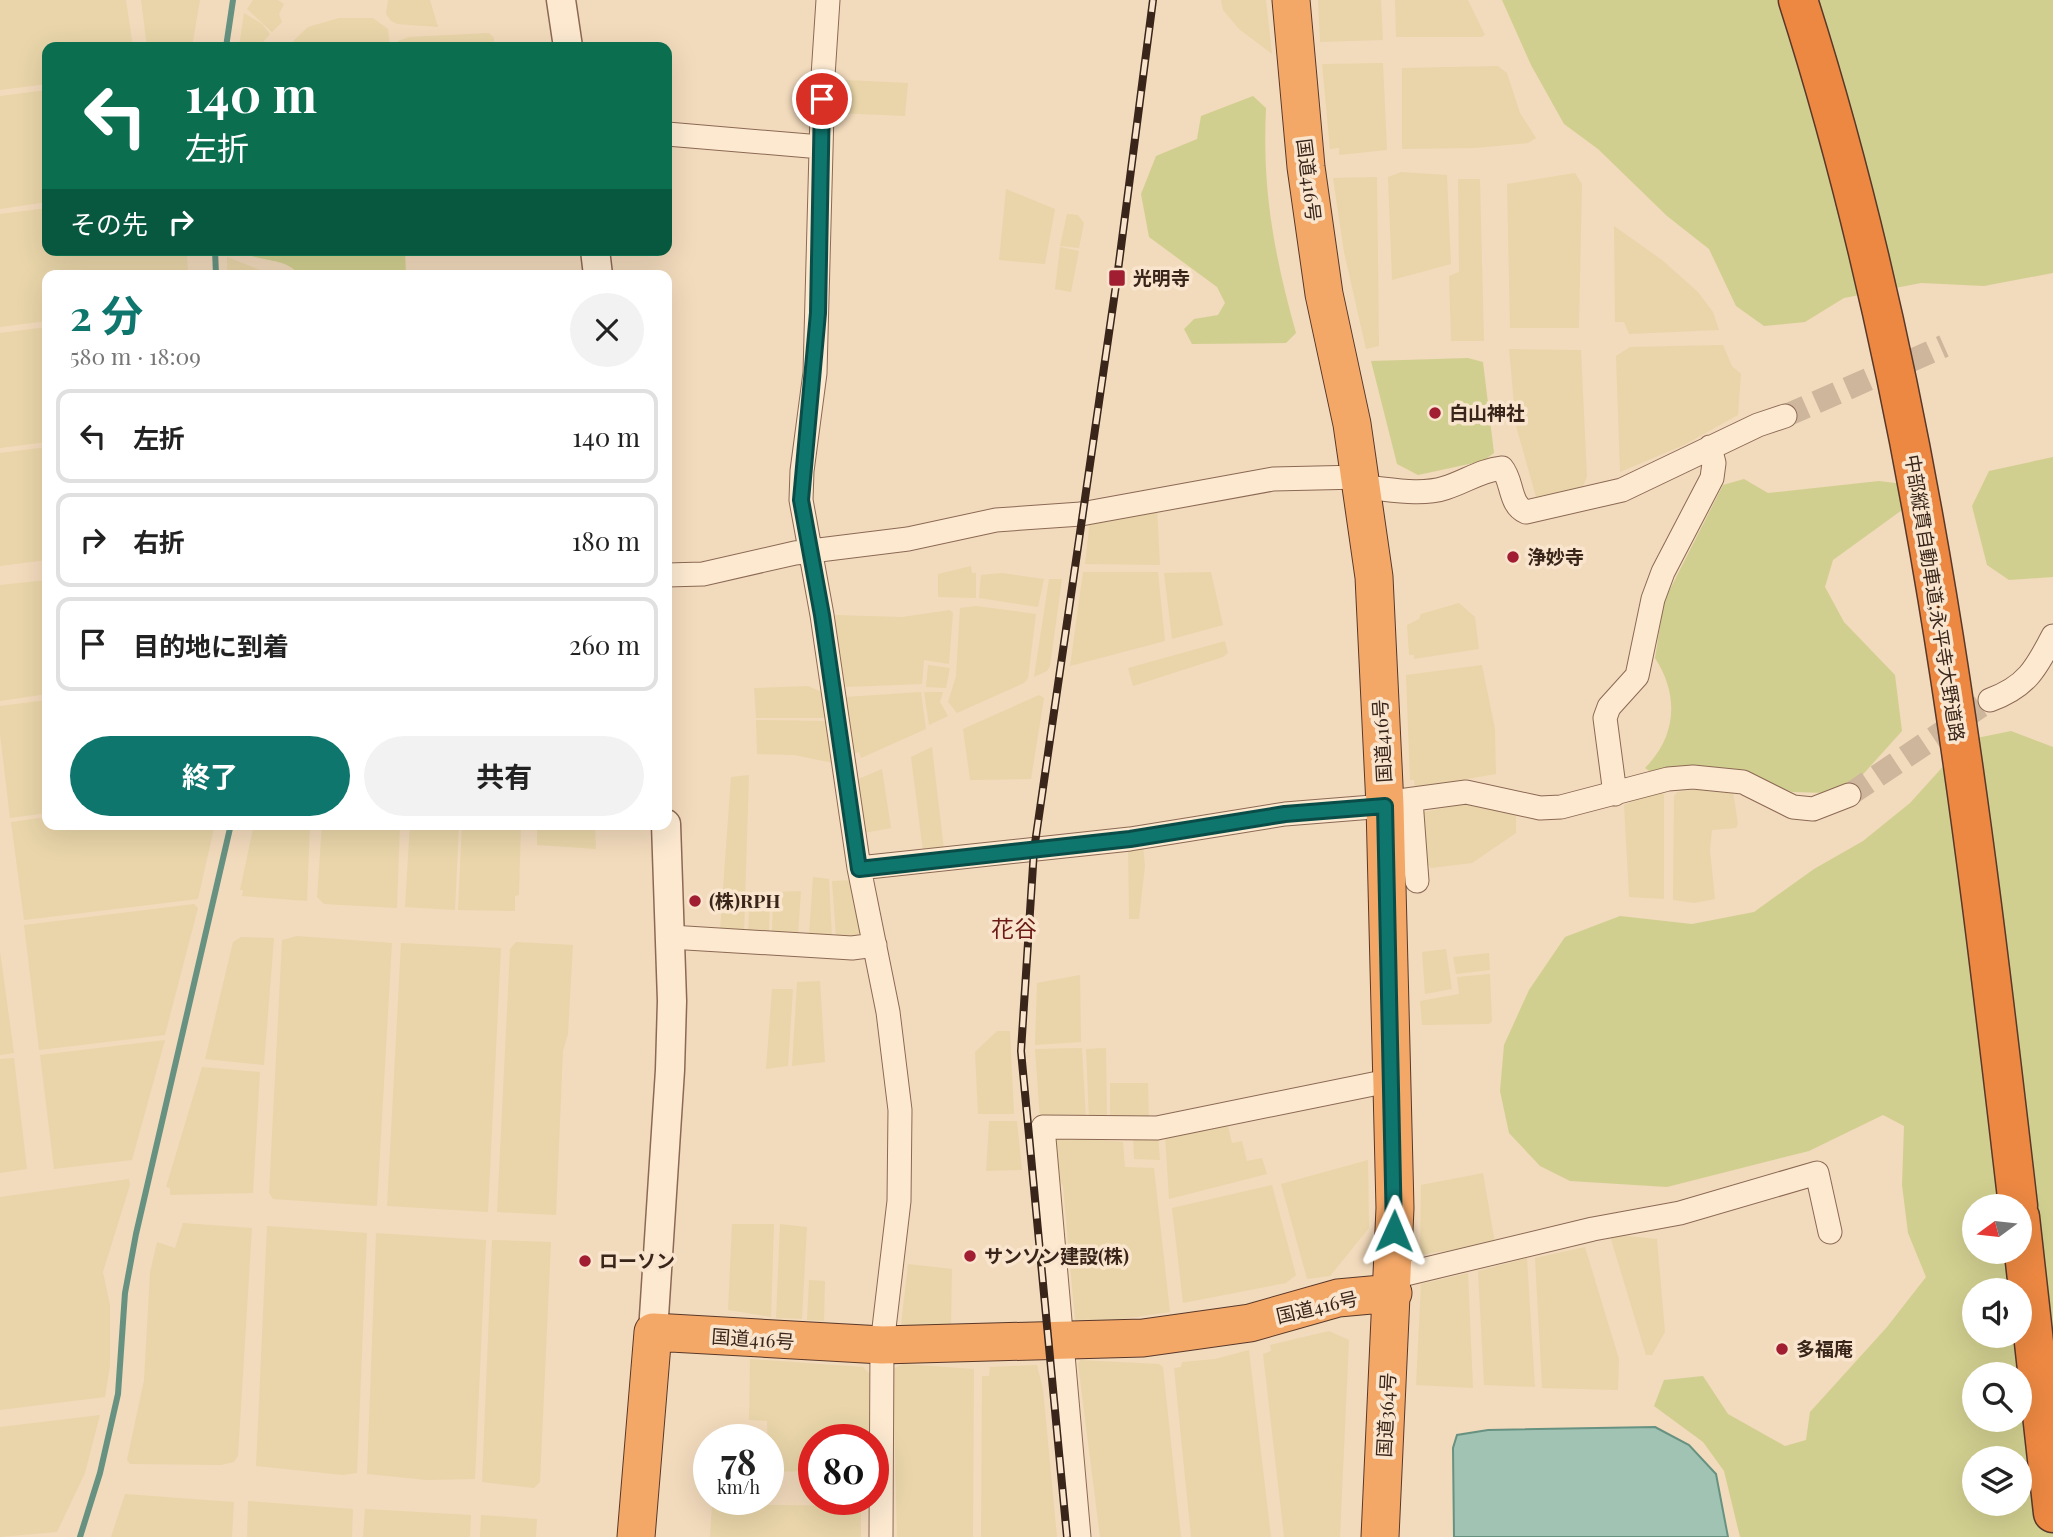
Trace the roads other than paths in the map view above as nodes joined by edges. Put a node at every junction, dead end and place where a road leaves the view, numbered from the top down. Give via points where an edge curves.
1 (562, 0) edge
2 (828, 0) edge
3 (1291, 0) edge
4 (1798, 0) edge
5 (567, 42) edge
6 (672, 134) edge
7 (821, 147) junction
8 (1785, 416) tunnel mouth
9 (1710, 447) junction
10 (1362, 482) junction
11 (811, 552) junction
12 (672, 575) edge
13 (2053, 636) edge
14 (1990, 700) tunnel mouth
15 (1615, 794) junction
16 (1849, 795) tunnel mouth
17 (1393, 803) junction
18 (666, 830) edge
19 (859, 869) junction
20 (1417, 881) dead end
21 (670, 937) junction
22 (875, 945) junction
23 (1393, 1080) junction
24 (2017, 1194) edge
25 (1830, 1232) dead end
26 (2025, 1264) edge
27 (1393, 1285) junction
28 (653, 1332) junction
29 (1062, 1340) junction
30 (882, 1345) junction
31 (2053, 1513) edge
32 (636, 1537) edge
33 (881, 1537) edge
34 (1079, 1537) edge
35 (1380, 1537) edge

1 - 5 street
2 - 7 street
3 - 10 highway, 国道416号 via 1306,167 1324,294
4 - 24 highway, 中部縦貫自動車道;永平寺大野道路 via 1833,110 1910,444 1965,781
6 - 7 street
7 - 11 street via 815,373 801,500
8 - 9 street
9 - 10 street via 1622,490 1526,512 1519,510 1502,468 1488,469 1444,489 1417,492
9 - 15 street via 1712,478 1663,572 1637,676 1605,718
10 - 11 street via 1273,479 1081,514 996,520 908,539
10 - 17 highway, 国道416号
11 - 12 street
11 - 19 street
13 - 14 street via 2020,687
15 - 16 street via 1693,777 1743,782 1793,807 1813,809
15 - 17 street via 1540,808 1466,792
17 - 19 street
17 - 20 street
17 - 23 highway, 国道416号
18 - 21 street
19 - 22 street
21 - 22 street via 852,948
21 - 28 street via 670,1070
22 - 30 street via 900,1110 899,1200
23 - 27 highway, 国道416号
23 - 29 street via 1157,1128 1044,1126
25 - 27 street via 1816,1173 1680,1213 1592,1229
26 - 31 highway
27 - 29 highway, 国道416号 via 1250,1323 1187,1334
27 - 35 highway, 国道364号
28 - 30 highway, 国道416号
28 - 32 highway
29 - 30 highway, 国道416号
29 - 34 street
30 - 33 street

